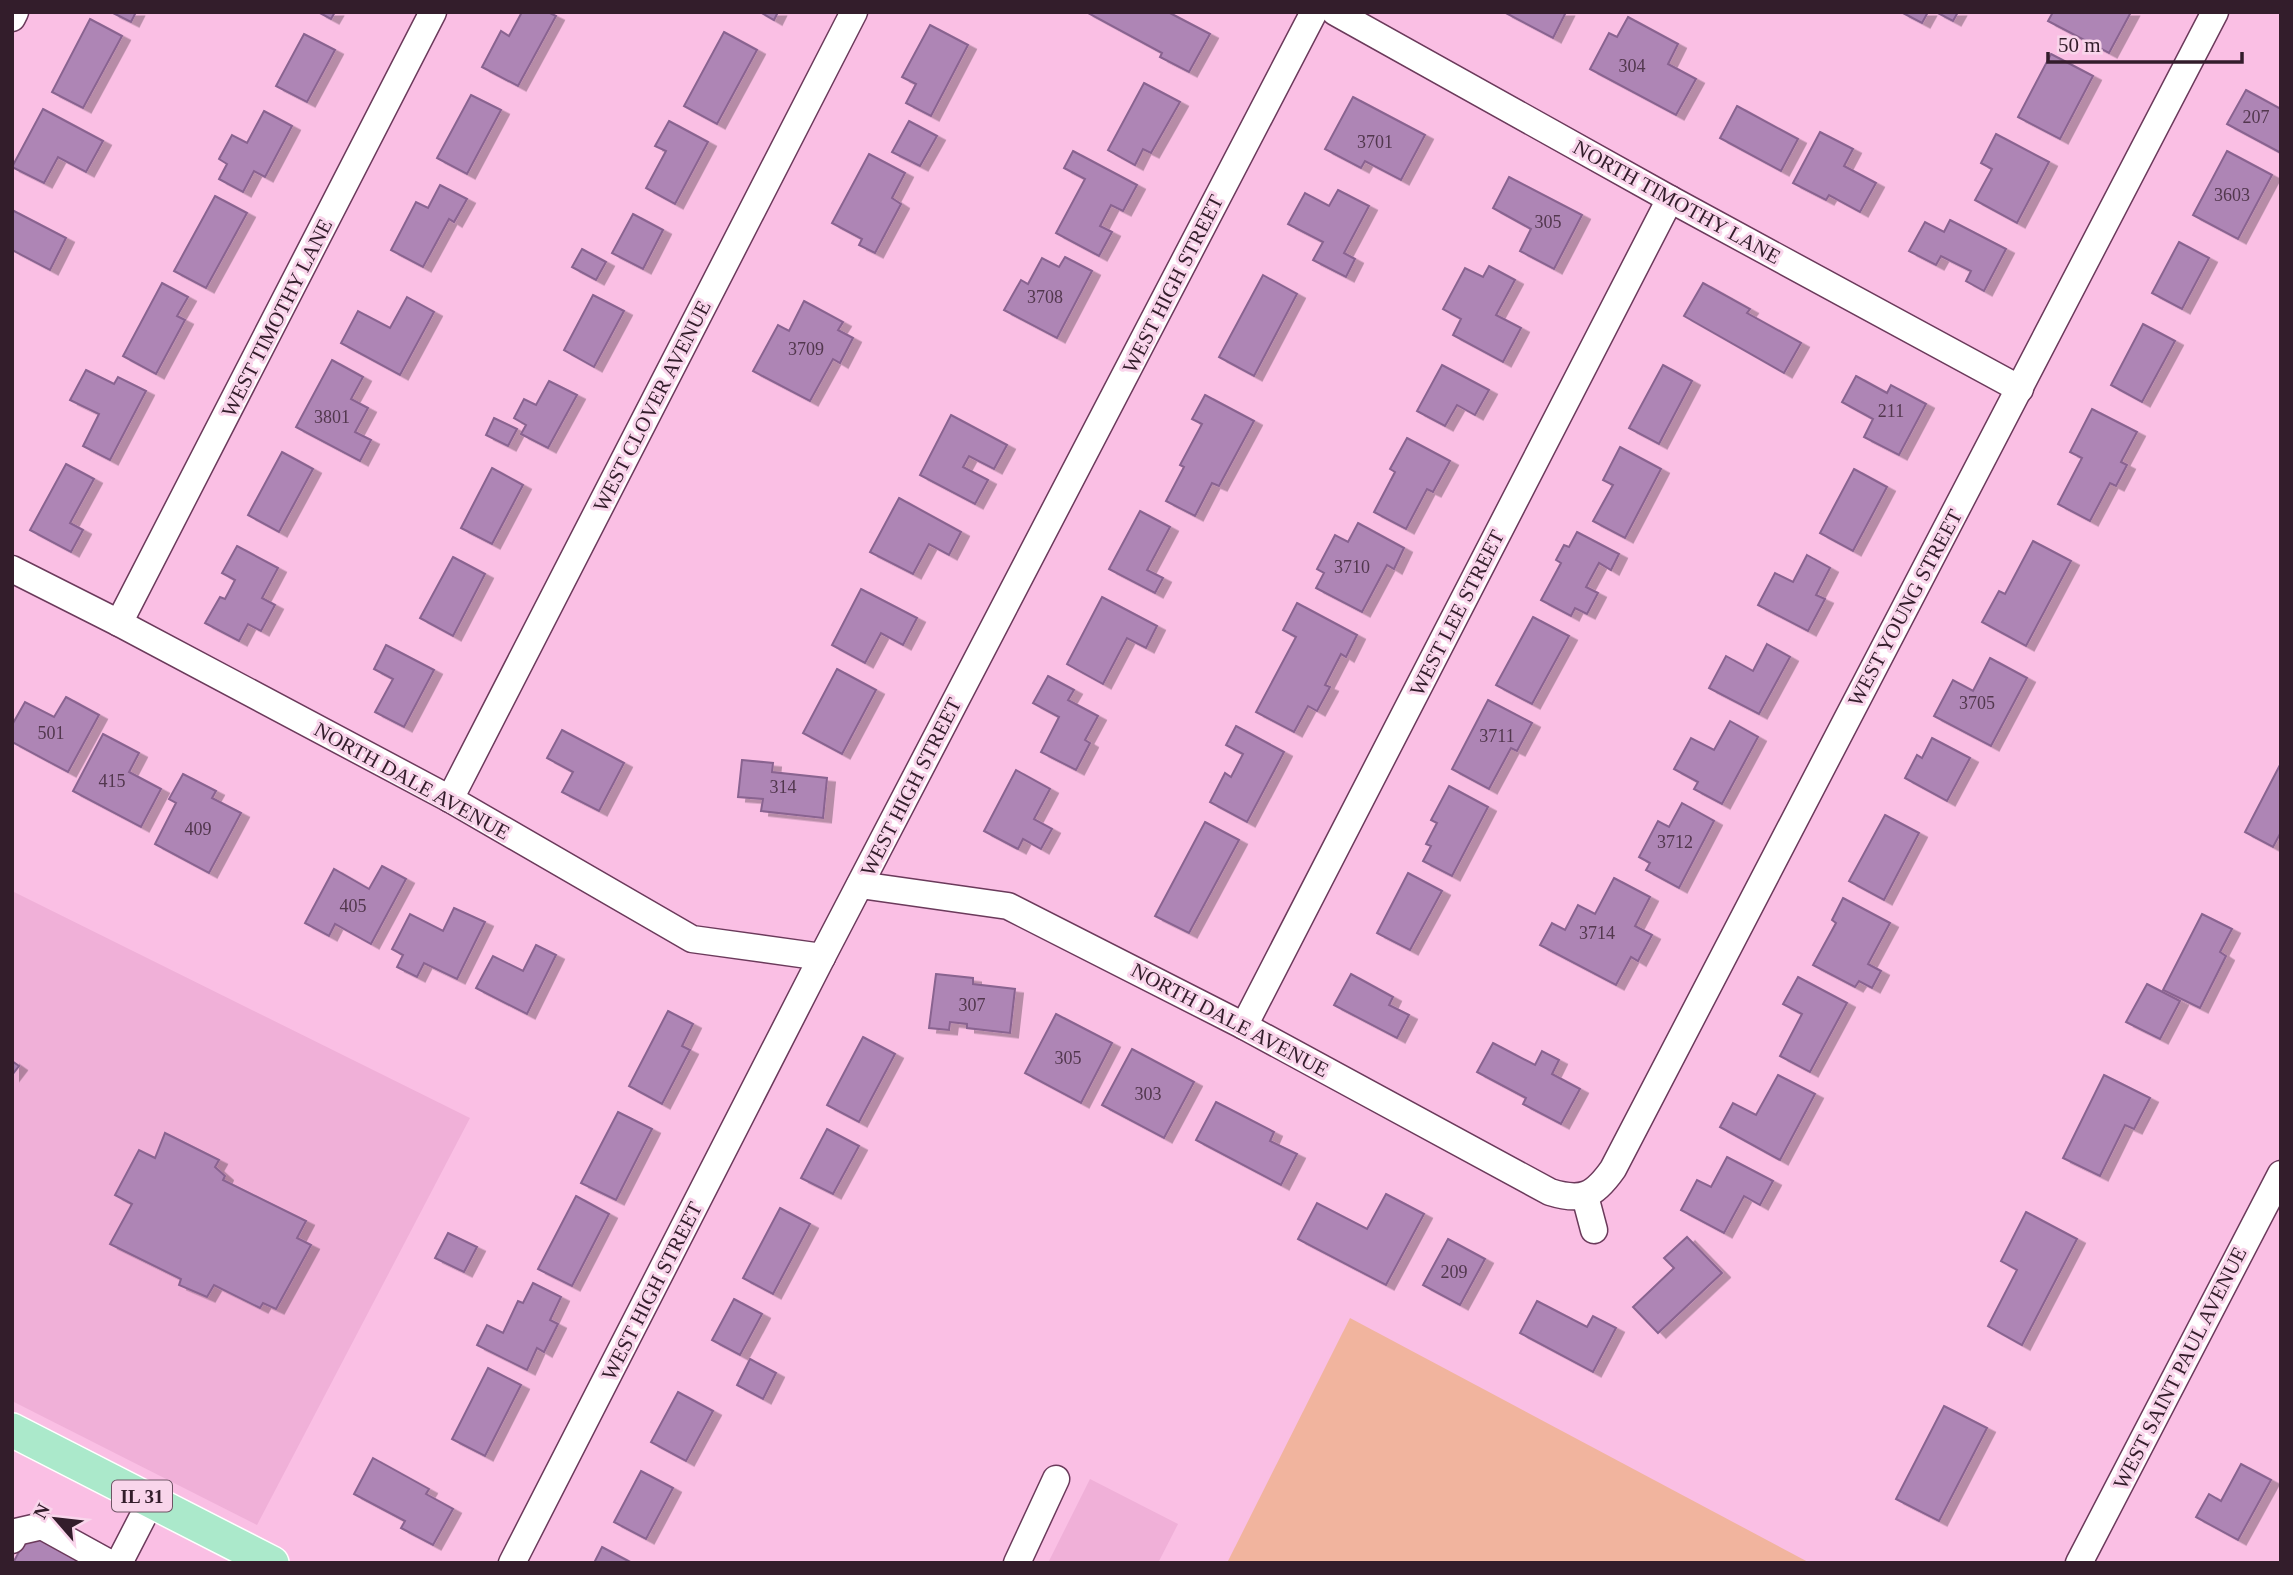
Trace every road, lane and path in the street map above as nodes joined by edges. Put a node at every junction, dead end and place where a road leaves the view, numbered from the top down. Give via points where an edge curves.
1 (15, 12) edge
2 (433, 12) edge
3 (854, 12) edge
4 (1314, 12) edge
5 (1335, 12) edge
6 (2215, 12) edge
7 (12, 19) edge
8 (1670, 199) junction
9 (2020, 389) junction
10 (12, 569) edge
11 (119, 623) junction
12 (450, 799) junction
13 (860, 886) junction
14 (821, 957) junction
15 (1244, 1026) junction
16 (2281, 1174) edge
17 (1585, 1196) junction
18 (1594, 1230) dead end
19 (12, 1430) edge
20 (1056, 1479) dead end
21 (150, 1501) junction
22 (12, 1540) edge
23 (109, 1563) edge
24 (119, 1563) edge
25 (272, 1563) edge
26 (512, 1563) edge
27 (1017, 1563) edge
28 (2080, 1563) edge

1 - 7 street
2 - 11 street, WEST TIMOTHY LANE
3 - 12 street, WEST CLOVER AVENUE
4 - 13 street, WEST HIGH STREET
5 - 8 street, NORTH TIMOTHY LANE
6 - 9 street, WEST YOUNG STREET
8 - 9 street, NORTH TIMOTHY LANE
8 - 15 street, WEST LEE STREET
9 - 17 street, WEST YOUNG STREET via 1613,1169 1600,1187
10 - 11 street, NORTH DALE AVENUE
11 - 12 street, NORTH DALE AVENUE
12 - 14 street, NORTH DALE AVENUE via 692,939
13 - 14 street, WEST HIGH STREET
13 - 15 street, NORTH DALE AVENUE via 1008,906
14 - 26 street, WEST HIGH STREET
15 - 17 street, NORTH DALE AVENUE via 1550,1192
16 - 28 street, WEST SAINT PAUL AVENUE
17 - 18 street
19 - 21 main road, IL 31
20 - 27 street
21 - 24 street
21 - 25 main road, IL 31
22 - 23 street via 16,1532 42,1526

